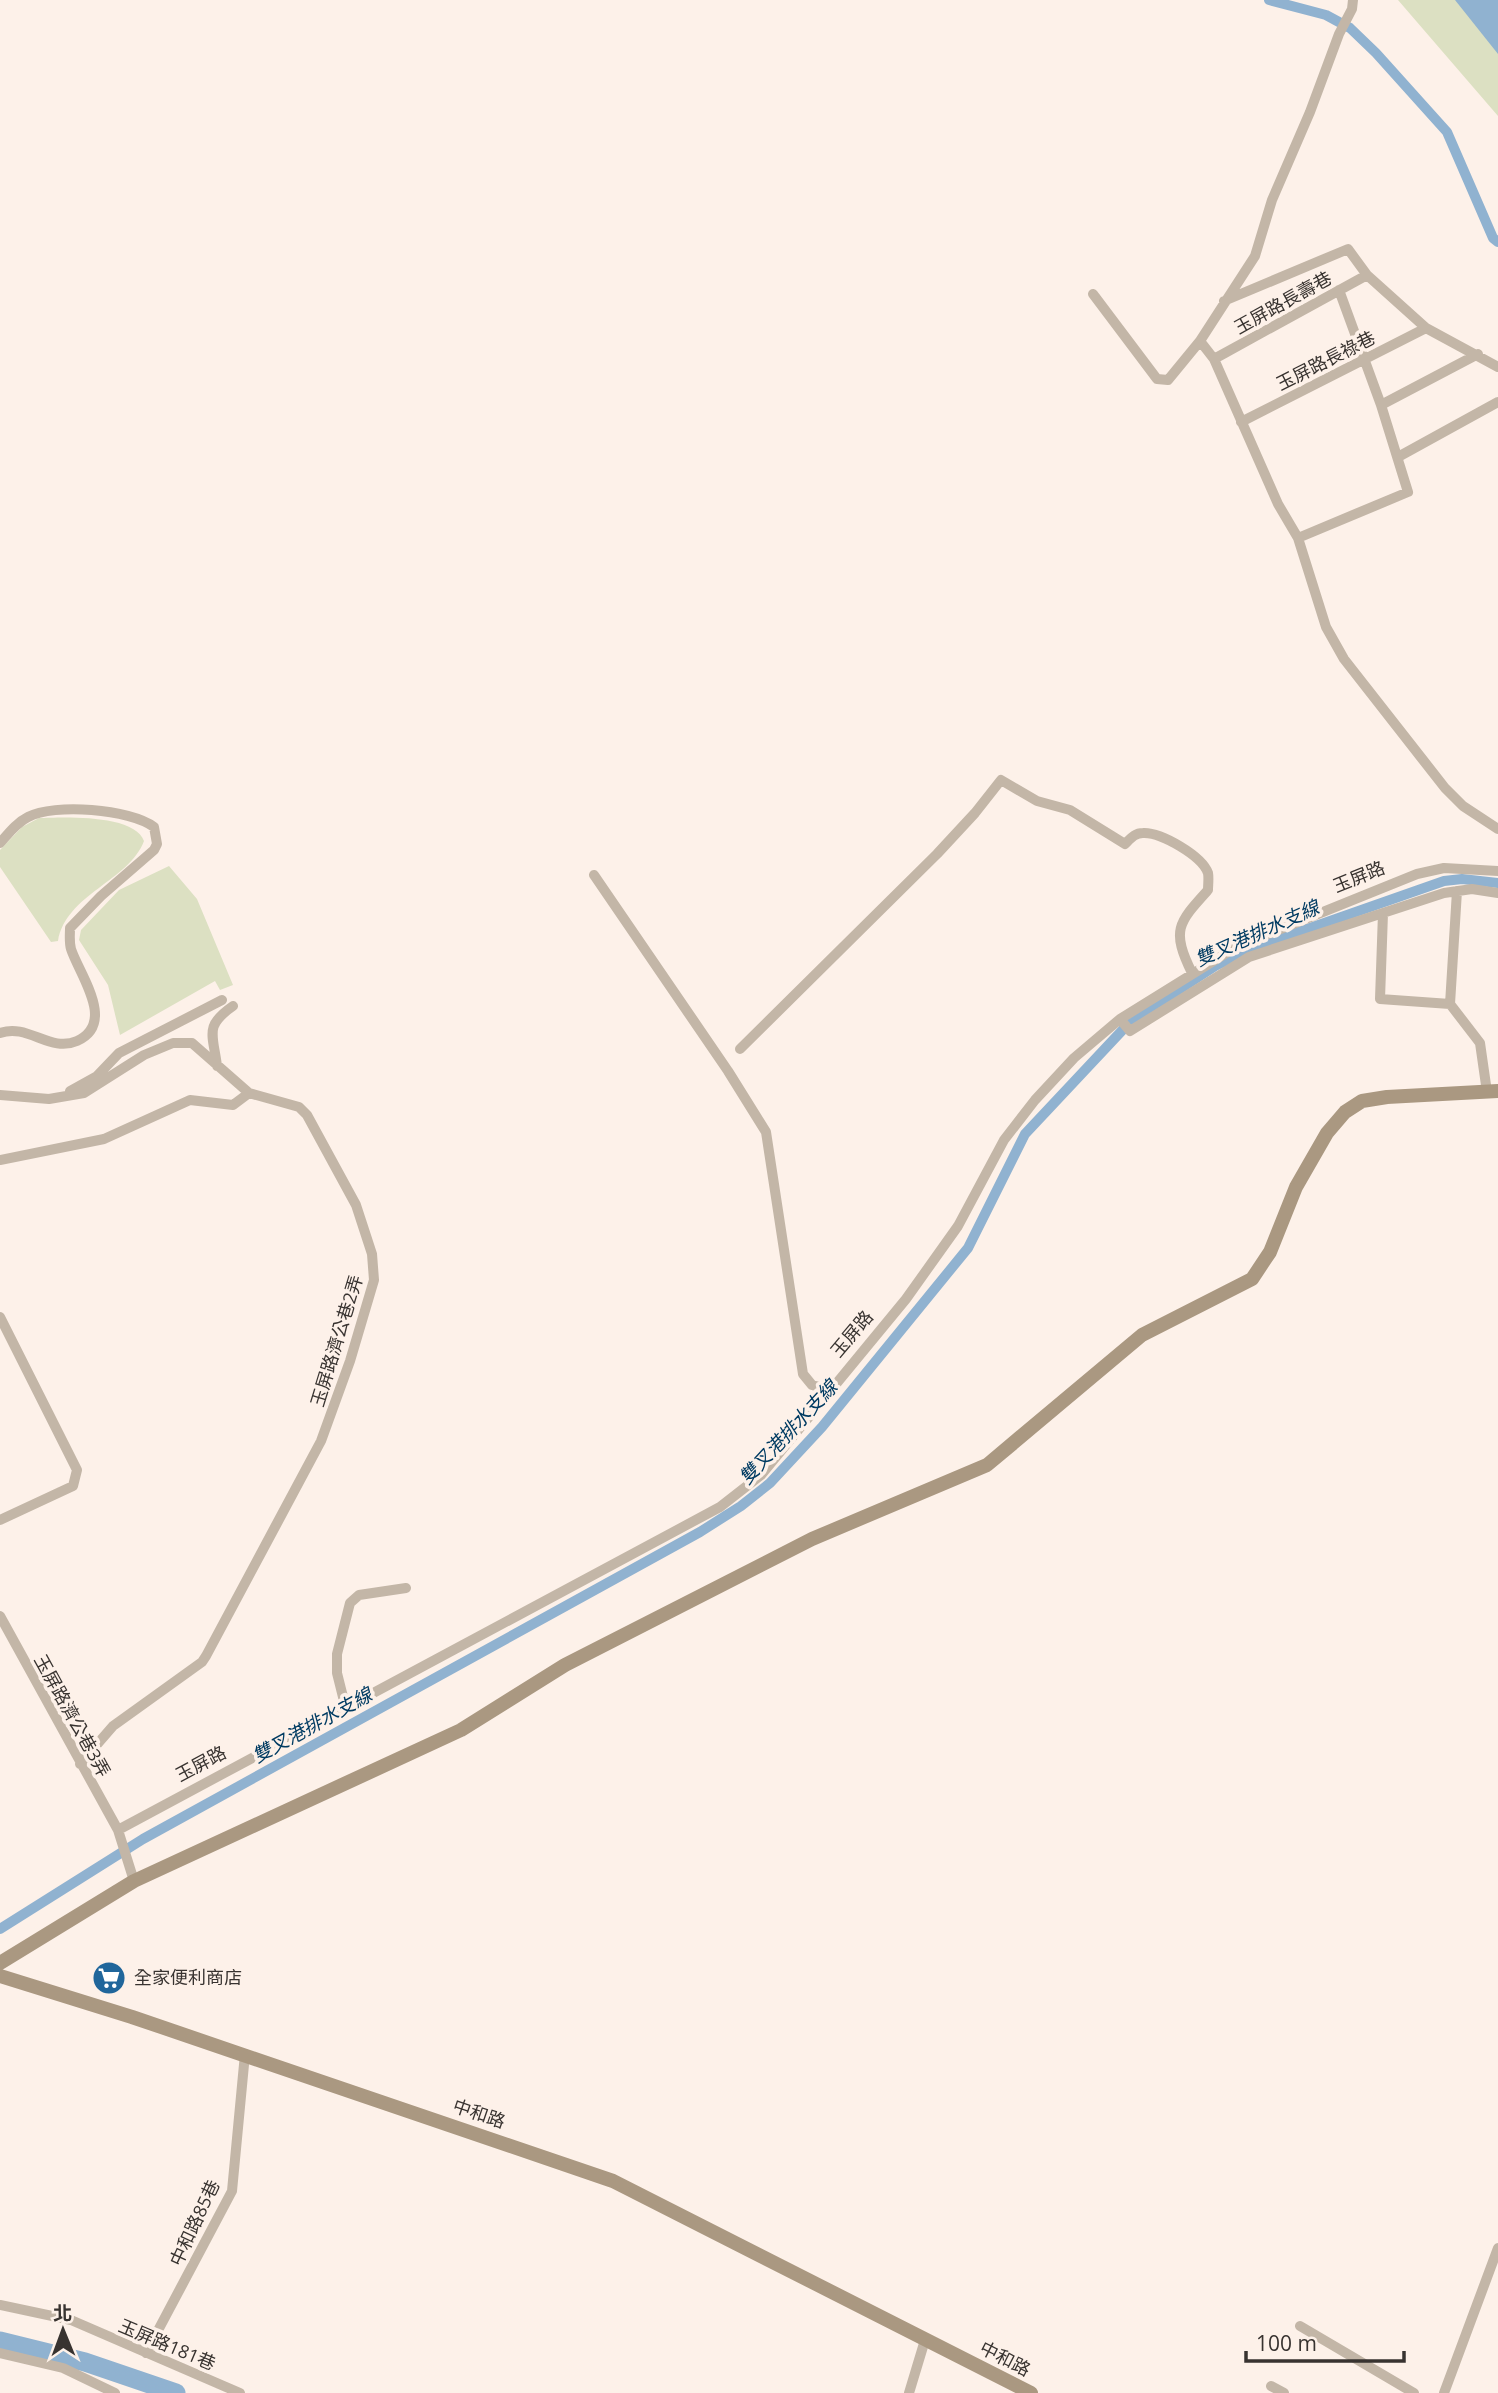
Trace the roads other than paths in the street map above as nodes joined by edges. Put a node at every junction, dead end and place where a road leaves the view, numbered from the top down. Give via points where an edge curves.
1 (1352, 5) edge
2 (1367, 275) junction
3 (1339, 290) junction
4 (1093, 294) dead end
5 (1224, 302) junction
6 (1426, 328) junction
7 (1200, 341) junction
8 (1478, 354) junction
9 (1214, 359) junction
10 (1365, 359) junction
11 (1498, 367) edge
12 (1498, 402) edge
13 (1381, 405) junction
14 (1241, 422) junction
15 (1398, 457) junction
16 (1298, 538) junction
17 (1498, 829) edge
18 (0, 843) edge
19 (1498, 871) edge
20 (594, 874) dead end
21 (1457, 891) junction
22 (1498, 893) edge
23 (1383, 913) junction
24 (1192, 973) junction
25 (222, 1000) dead end
26 (1450, 1004) junction
27 (233, 1006) dead end
28 (1121, 1019) junction
29 (0, 1033) edge
30 (740, 1049) dead end
31 (217, 1066) junction
32 (1493, 1091) edge
33 (249, 1093) junction
34 (0, 1096) edge
35 (49, 1099) junction
36 (0, 1160) edge
37 (0, 1317) edge
38 (830, 1390) junction
39 (0, 1521) edge
40 (405, 1588) dead end
41 (0, 1616) edge
42 (346, 1709) junction
43 (80, 1764) junction
44 (118, 1830) junction
45 (134, 1881) junction
46 (0, 1963) edge
47 (0, 1976) edge
48 (244, 2054) junction
49 (1498, 2248) edge
50 (0, 2305) edge
51 (1300, 2326) dead end
52 (925, 2340) junction
53 (0, 2353) edge
54 (146, 2353) junction
55 (1271, 2386) dead end
56 (115, 2393) edge
57 (240, 2393) edge
58 (909, 2393) edge
59 (1031, 2393) edge
60 (1284, 2393) edge
61 (1414, 2393) edge
62 (1444, 2393) edge

1 - 5 street via 1272,200 1255,256
2 - 3 street, 玉屏路長壽巷
2 - 5 street via 1348,249
2 - 6 street
3 - 9 street, 玉屏路長壽巷
3 - 10 street
4 - 7 street via 1157,379 1168,380
5 - 7 street
6 - 8 street
6 - 10 street, 玉屏路長祿巷
7 - 9 street
8 - 11 street
8 - 13 street
9 - 14 street
10 - 13 street
10 - 14 street, 玉屏路長祿巷
12 - 15 street
13 - 15 street
14 - 16 street
15 - 16 street via 1408,492
16 - 17 street via 1326,627 1344,659 1445,788
18 - 29 street via 27,817 54,810 129,814 148,822 157,834 154,850 70,928 71,948 94,999 95,1013 82,1039 58,1044 25,1030
19 - 24 street, 玉屏路 via 1444,867 1417,874 1236,947
20 - 38 street via 766,1132 803,1374 812,1385
21 - 22 street
21 - 23 street
21 - 26 street
23 - 26 street via 1380,999
23 - 28 street via 1249,957 1130,1031
24 - 28 street, 玉屏路
24 - 30 street via 1179,945 1179,928 1186,912 1208,890 1208,874 1199,860 1147,832 1135,834 1125,844 1070,810 1037,801 1001,780 937,853
25 - 35 street via 119,1053 77,1089
26 - 32 street via 1480,1043
27 - 31 street via 212,1026
28 - 38 street, 玉屏路 via 1074,1058 1035,1100 1004,1140 958,1226 929,1268
31 - 33 street, 玉屏路濟公巷2弄
31 - 35 street, 玉屏路濟公巷2弄 via 199,1046 182,1041 144,1055 84,1093
32 - 45 street via 1387,1097 1362,1101 1345,1112 1327,1133 1296,1187 1270,1252 1252,1279 1142,1335 987,1465 812,1539 565,1665 461,1730
33 - 36 street via 233,1105 191,1100 104,1139
33 - 43 street, 玉屏路濟公巷2弄 via 290,1102 307,1115 356,1205 372,1254 372,1292 321,1441 206,1656 113,1727
34 - 35 street, 玉屏路濟公巷2弄
37 - 39 street via 77,1470 73,1486
38 - 42 street, 玉屏路 via 761,1475 720,1507
40 - 42 street via 359,1595 350,1603 337,1654
41 - 43 street, 玉屏路濟公巷3弄
42 - 44 street, 玉屏路
43 - 44 street, 玉屏路濟公巷3弄
44 - 45 street
45 - 46 street
47 - 48 street, 中和路
48 - 52 street, 中和路 via 613,2181
48 - 54 street, 中和路85巷 via 232,2191
49 - 62 street
50 - 54 street, 玉屏路181巷 via 71,2320
51 - 61 street
52 - 58 street
52 - 59 street, 中和路
53 - 56 street via 63,2368
54 - 57 street, 玉屏路181巷
55 - 60 street

